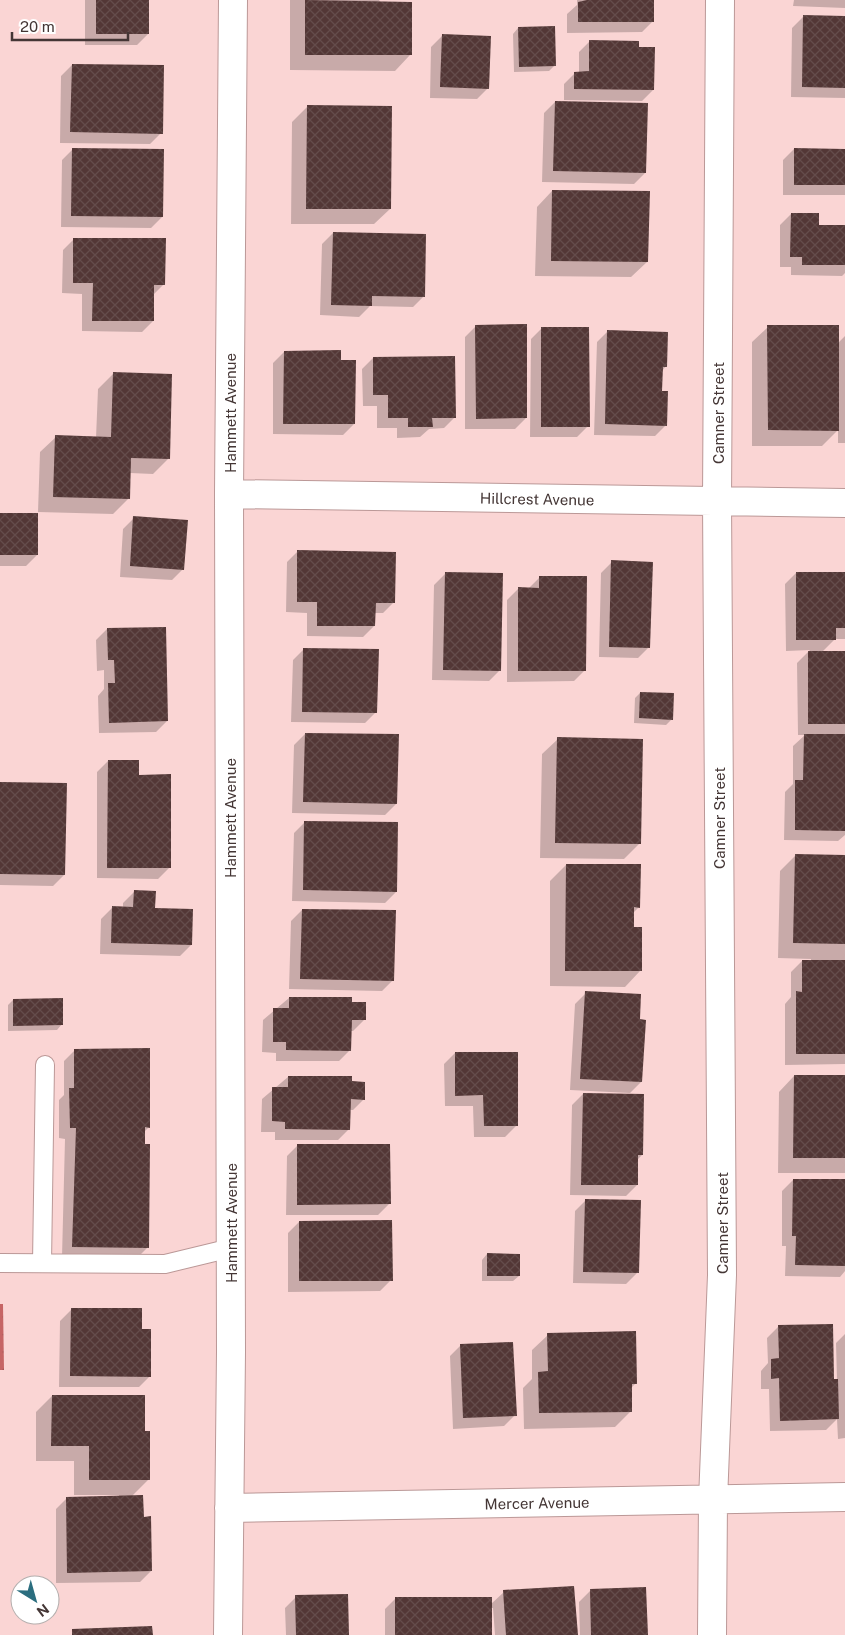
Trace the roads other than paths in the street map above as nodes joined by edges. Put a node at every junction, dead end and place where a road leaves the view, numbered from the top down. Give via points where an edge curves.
1 (233, 0) edge
2 (720, 0) edge
3 (229, 494) junction
4 (717, 502) junction
5 (845, 504) edge
6 (45, 1065) dead end
7 (231, 1248) junction
8 (0, 1263) edge
9 (42, 1263) junction
10 (845, 1497) edge
11 (713, 1500) junction
12 (229, 1508) junction
13 (228, 1635) edge
14 (712, 1635) edge

1 - 3 street, Hammett Avenue
2 - 4 street, Camner Street
3 - 4 street, Hillcrest Avenue
3 - 7 street, Hammett Avenue
4 - 5 street, Hillcrest Avenue
4 - 11 street, Camner Street via 722,1275
6 - 9 lane
7 - 9 lane via 165,1264
7 - 12 street, Hammett Avenue
8 - 9 lane
10 - 11 street, Mercer Avenue
11 - 12 street, Mercer Avenue
11 - 14 street, Camner Street
12 - 13 street, Hammett Avenue

